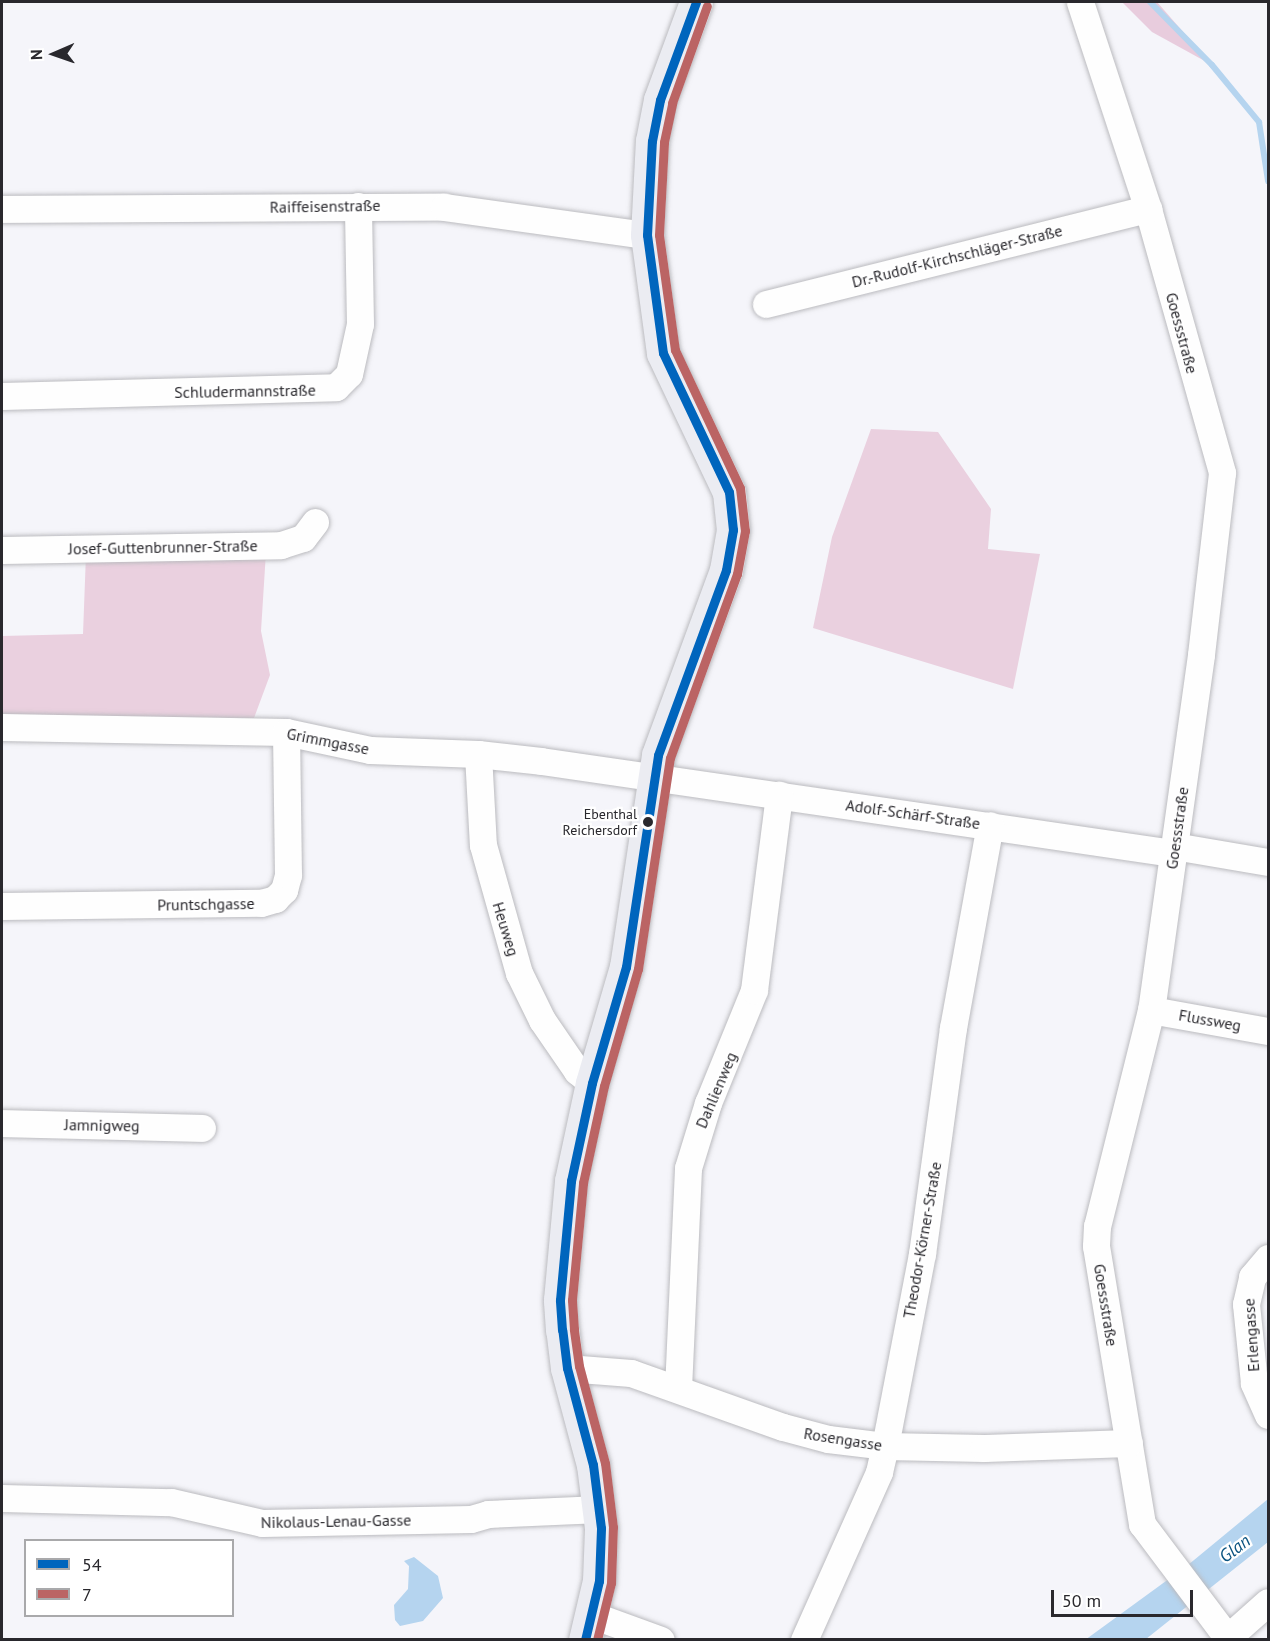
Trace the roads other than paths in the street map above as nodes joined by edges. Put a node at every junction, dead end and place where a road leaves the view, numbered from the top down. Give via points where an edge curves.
1 (696, 2) edge
2 (1080, 2) edge
3 (358, 206) junction
4 (2, 209) edge
5 (1148, 209) junction
6 (647, 235) junction
7 (766, 304) dead end
8 (2, 396) edge
9 (315, 522) dead end
10 (2, 550) edge
11 (2, 727) edge
12 (286, 732) junction
13 (478, 754) junction
14 (652, 779) junction
15 (779, 795) junction
16 (990, 825) junction
17 (1174, 850) junction
18 (1269, 861) edge
19 (2, 906) edge
20 (1151, 1010) junction
21 (1269, 1031) edge
22 (592, 1083) junction
23 (2, 1123) edge
24 (202, 1128) dead end
25 (1269, 1258) edge
26 (567, 1368) junction
27 (678, 1389) junction
28 (1268, 1415) edge
29 (1129, 1443) junction
30 (885, 1446) junction
31 (2, 1498) edge
32 (600, 1509) junction
33 (1269, 1602) edge
34 (588, 1627) edge
35 (1227, 1639) edge
36 (661, 1640) edge
37 (804, 1640) edge

1 - 6 main road via 660,100 652,141
2 - 5 street, Goessstraße
3 - 4 street, Raiffeisenstraße
3 - 6 street, Raiffeisenstraße via 444,207
3 - 8 street, Schludermannstraße via 360,324 349,374 336,387
5 - 7 street, Dr.-Rudolf-Kirchschläger-Straße
5 - 17 street, Goessstraße via 1222,472
6 - 14 main road via 663,353 729,492 734,530 726,570 678,695
9 - 10 street, Josef-Guttenbrunner-Straße via 303,538 281,545
11 - 12 street, Grimmgasse
12 - 13 street, Grimmgasse via 370,750
12 - 19 street, Pruntschgasse via 288,874 284,890 274,899 261,903
13 - 14 street, Grimmgasse
13 - 22 street, Heuweg via 483,846 519,973 542,1020 577,1071
14 - 15 street, Adolf-Schärf-Straße
14 - 22 main road via 626,967
15 - 16 street, Adolf-Schärf-Straße
15 - 27 street, Dahlienweg via 754,990 732,1053 708,1103 688,1168
16 - 17 street, Adolf-Schärf-Straße
16 - 30 street, Theodor-Körner-Straße via 953,1028 922,1254
17 - 18 street, Adolf-Schärf-Straße
17 - 20 street, Goessstraße
20 - 21 street, Flussweg
20 - 29 street, Goessstraße via 1096,1235
22 - 26 main road via 576,1149 564,1247 560,1300
23 - 24 street, Jamnigweg
25 - 28 street, Erlengasse via 1252,1277 1246,1304 1254,1383
26 - 27 street, Rosengasse via 610,1369
26 - 32 main road via 593,1465
27 - 30 street, Rosengasse via 801,1433
29 - 30 street, Rosengasse via 984,1448
29 - 35 street, Goessstraße via 1138,1512 1153,1543
30 - 37 street, Theodor-Körner-Straße via 879,1472
31 - 32 street, Nikolaus-Lenau-Gasse via 171,1502 262,1523 471,1519 488,1514
32 - 34 main road via 599,1581
33 - 35 street
34 - 36 street

